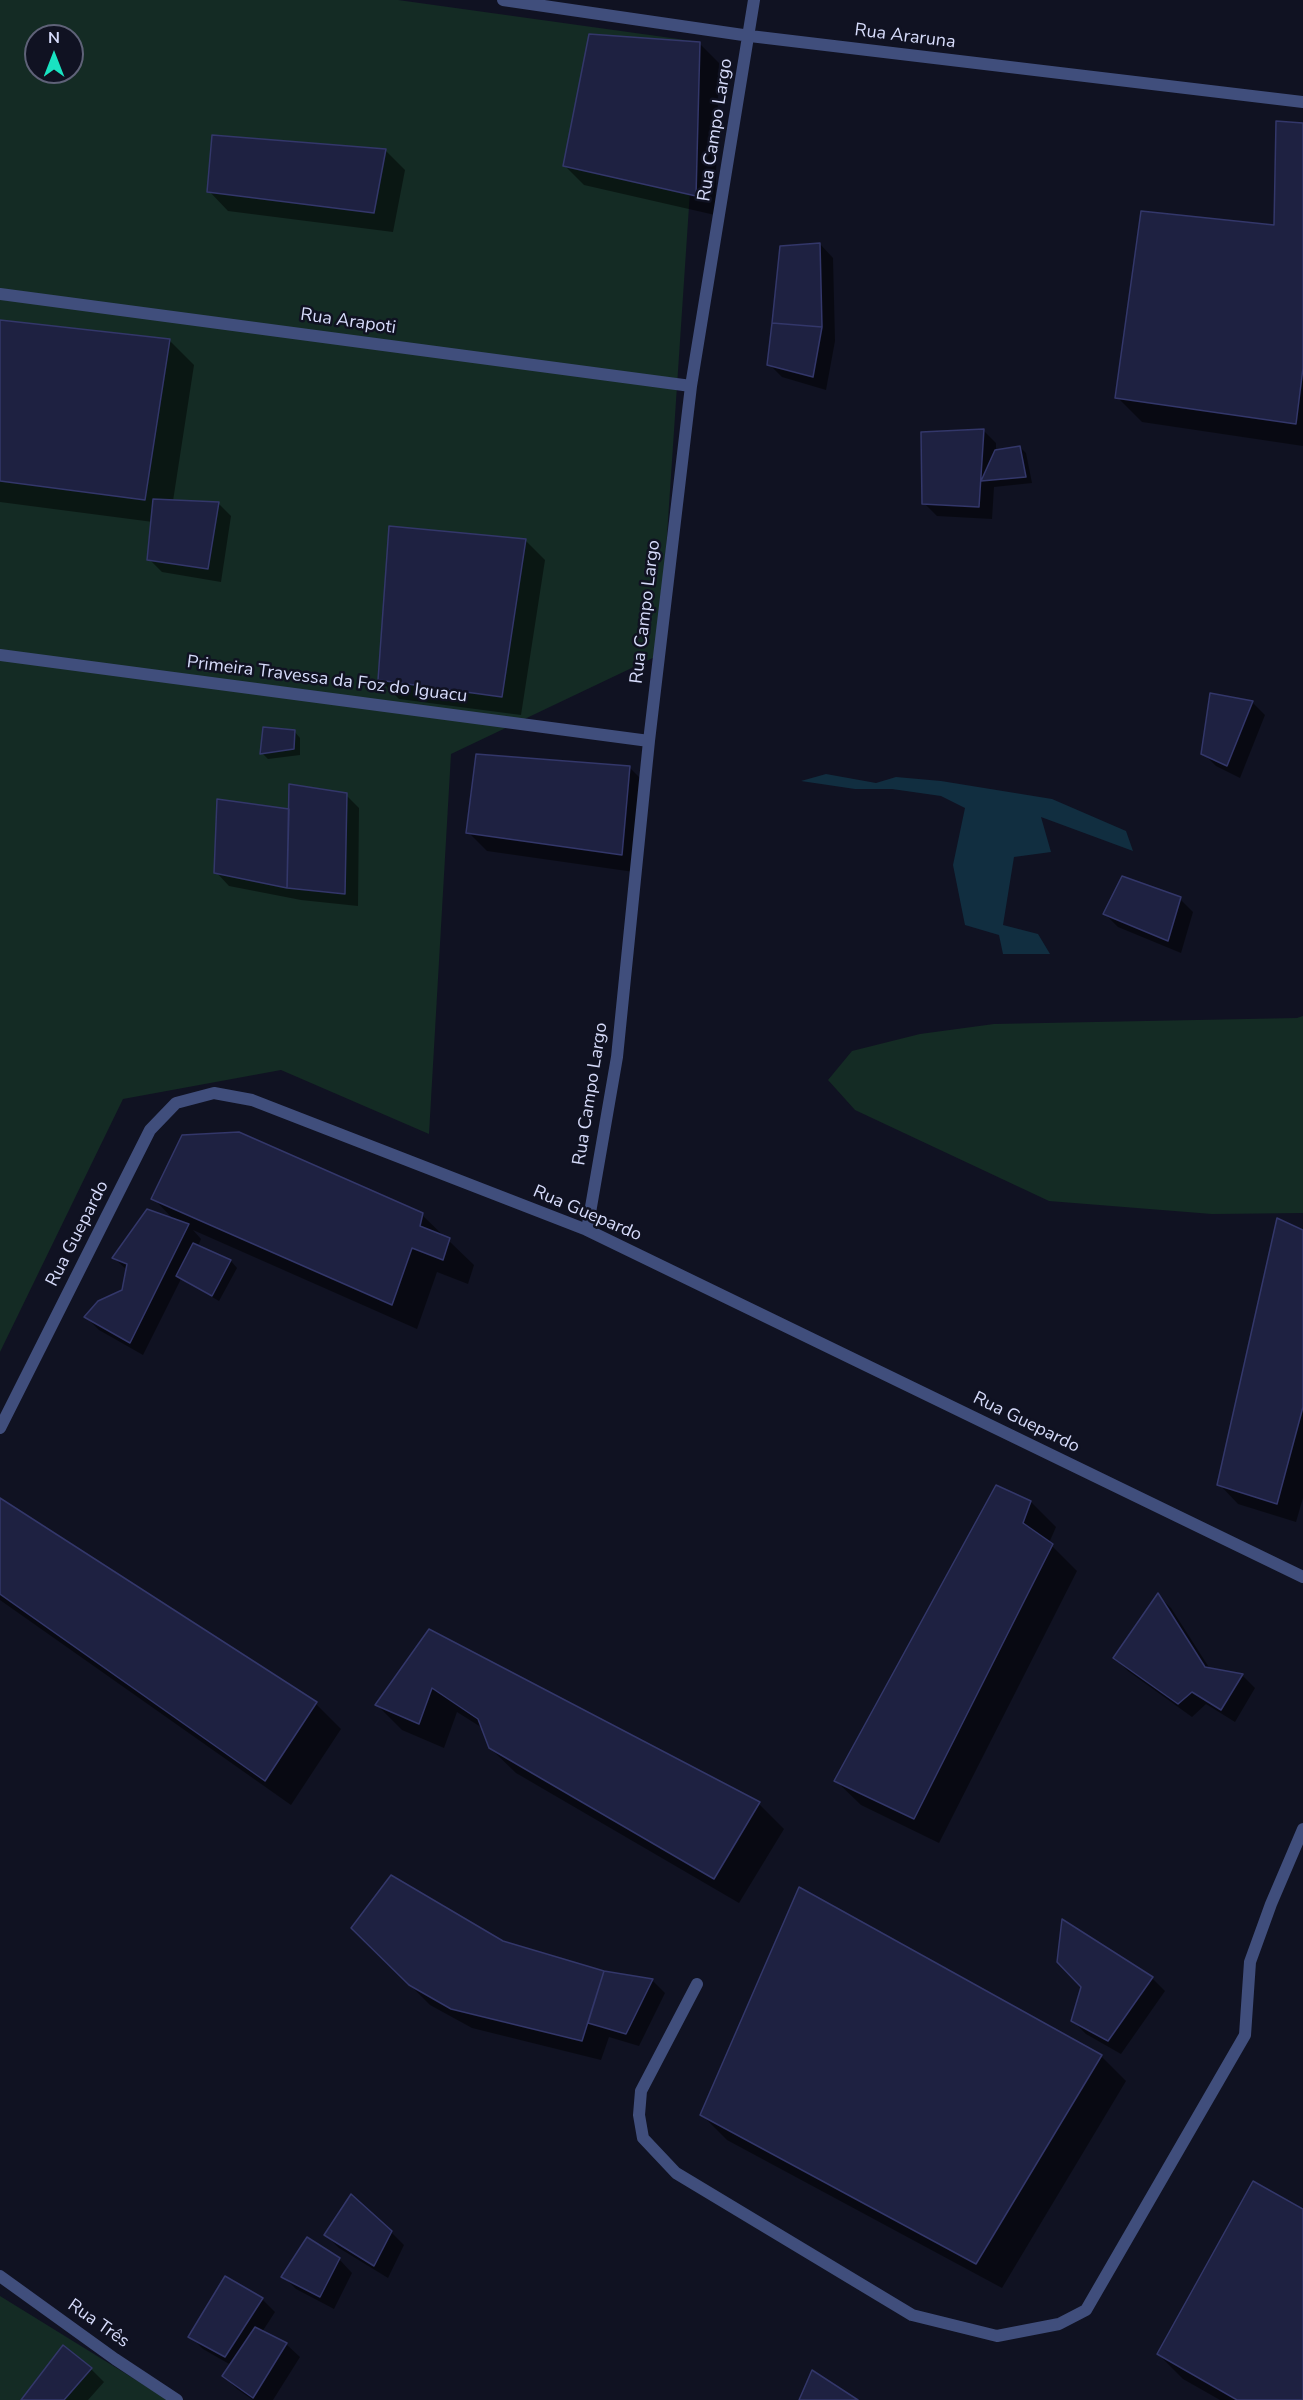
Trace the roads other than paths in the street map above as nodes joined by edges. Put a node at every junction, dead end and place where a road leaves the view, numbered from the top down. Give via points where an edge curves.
1 (503, 0) edge
2 (754, 0) edge
3 (750, 36) junction
4 (1303, 102) edge
5 (0, 294) edge
6 (691, 386) junction
7 (0, 655) edge
8 (649, 741) junction
9 (587, 1230) junction
10 (0, 1428) edge
11 (1303, 1577) edge
12 (1303, 1829) edge
13 (697, 1984) dead end
14 (0, 2276) edge
15 (177, 2400) edge

1 - 3 street, Rua Araruna
2 - 3 street, Rua Campo Largo
3 - 4 street, Rua Araruna
3 - 6 street, Rua Campo Largo
5 - 6 street, Rua Arapoti
6 - 8 street, Rua Campo Largo
7 - 8 street, Primeira Travessa da Foz do Iguacu
8 - 9 street, Rua Campo Largo via 617,1058
9 - 10 street, Rua Guepardo via 252,1100 214,1093 176,1103 150,1130
9 - 11 street, Rua Guepardo
12 - 13 street via 1250,1962 1245,2035 1086,2310 1059,2324 997,2336 912,2315 676,2173 643,2138 639,2115 641,2091
14 - 15 street, Rua Três

